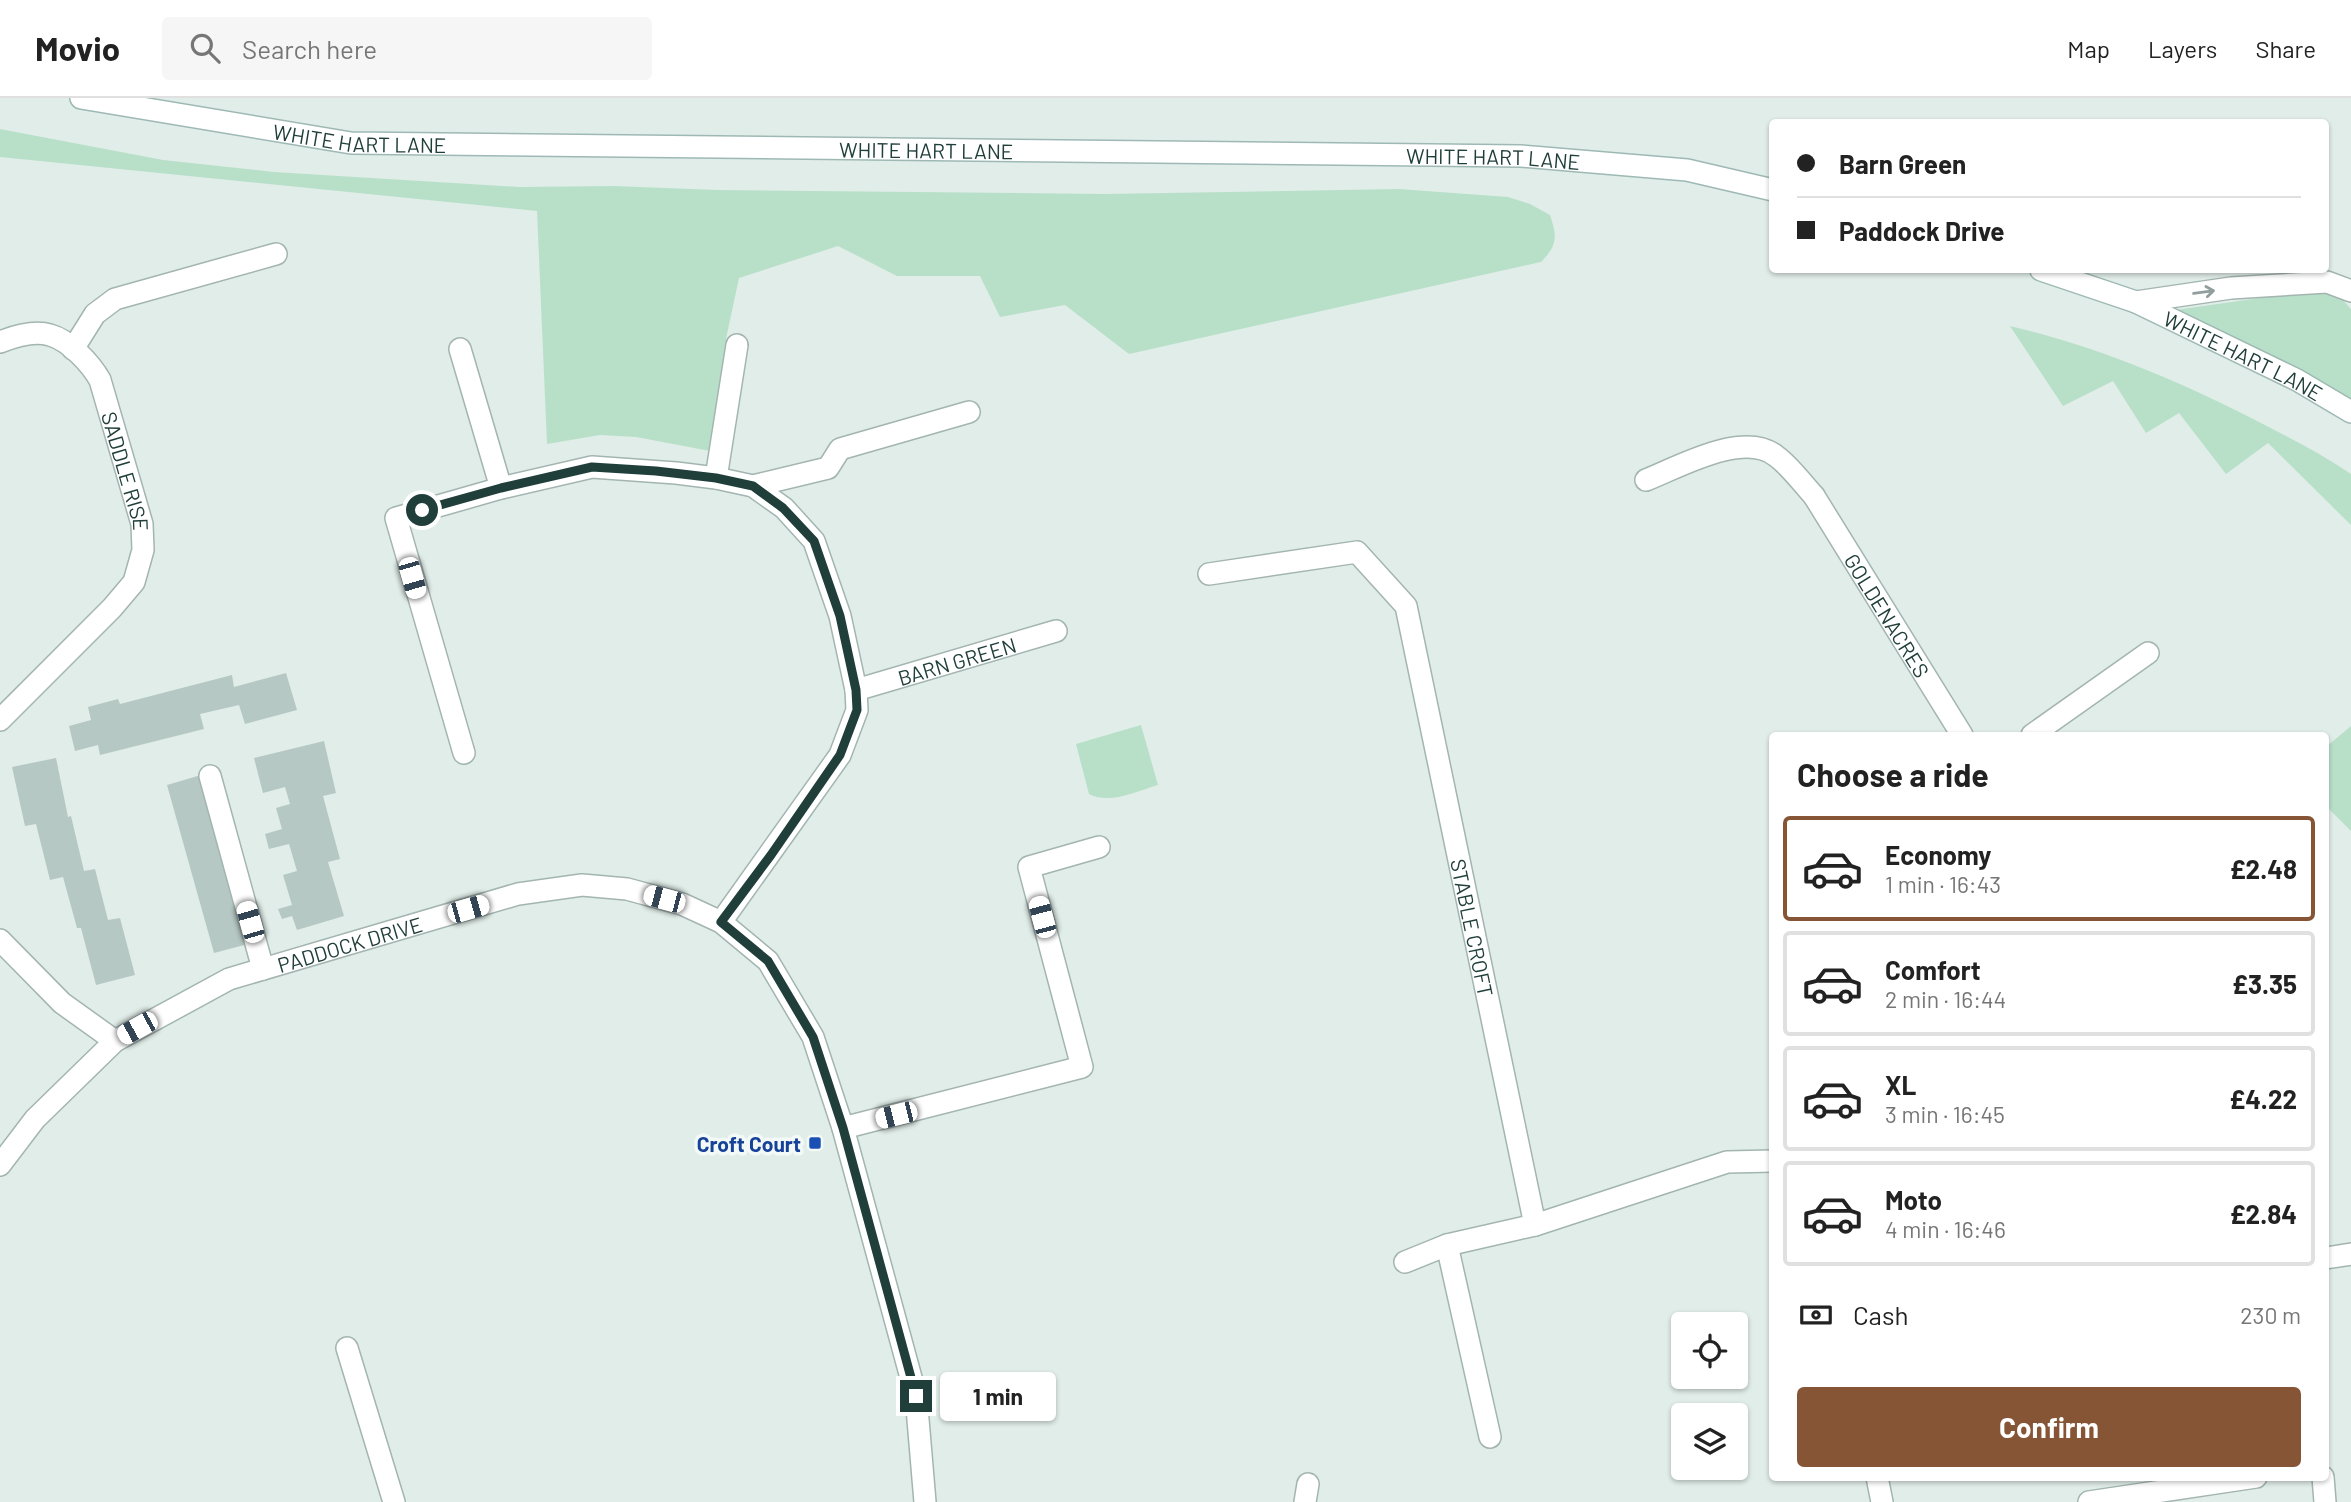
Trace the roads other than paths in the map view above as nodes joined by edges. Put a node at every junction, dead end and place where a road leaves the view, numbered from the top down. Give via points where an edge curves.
1 (82, 98) edge
2 (1769, 189) edge
3 (276, 254) dead end
4 (2050, 273) edge
5 (2351, 291) edge
6 (2136, 302) junction
7 (0, 342) edge
8 (737, 345) dead end
9 (73, 349) junction
10 (460, 349) dead end
11 (969, 412) dead end
12 (2351, 412) edge
13 (716, 478) junction
14 (1646, 480) dead end
15 (753, 486) junction
16 (501, 488) junction
17 (1209, 574) dead end
18 (1056, 631) dead end
19 (2148, 653) dead end
20 (856, 690) junction
21 (0, 720) edge
22 (1960, 732) edge
23 (2036, 732) edge
24 (464, 753) dead end
25 (209, 776) dead end
26 (1099, 847) dead end
27 (721, 922) junction
28 (0, 940) edge
29 (263, 969) junction
30 (115, 1041) junction
31 (843, 1128) junction
32 (1769, 1161) edge
33 (0, 1165) edge
34 (1535, 1225) junction
35 (1447, 1245) junction
36 (2351, 1254) edge
37 (2329, 1258) edge
38 (1405, 1262) dead end
39 (347, 1348) dead end
40 (1490, 1437) dead end
41 (1878, 1481) edge
42 (2229, 1481) edge
43 (2323, 1481) edge
44 (394, 1502) edge
45 (925, 1502) edge
46 (1882, 1502) edge
47 (2089, 1502) edge
48 (2325, 1502) edge

1 - 2 street, WHITE HART LANE via 351,143 1521,156 1687,170
3 - 9 street via 115,299 96,314
4 - 6 street, WHITE HART LANE
6 -> 5 street, WHITE HART LANE via 2231,288 2327,282
6 - 12 street, WHITE HART LANE via 2297,380
7 - 9 street, SADDLE RISE via 22,334 51,335
8 - 13 street
9 - 21 street, SADDLE RISE via 100,380 142,524 142,550 134,582
10 - 16 street
11 - 15 street via 840,449 828,468
13 - 15 street
13 - 16 street via 592,467
14 - 22 street, GOLDENACRES via 1741,446 1776,455 1814,496
15 - 20 street via 783,508 814,541 840,616
16 - 24 street via 396,518
17 - 34 street, STABLE CROFT via 1357,552 1406,606
18 - 20 street, BARN GREEN
19 - 23 street
20 - 27 street via 857,710 840,755
25 - 29 street
26 - 31 street via 1029,867 1082,1067
27 - 29 street, PADDOCK DRIVE via 682,904 627,889 583,885 518,894
27 - 31 street, PADDOCK DRIVE via 768,961 813,1037
28 - 30 street via 62,1003
29 - 30 street, PADDOCK DRIVE via 229,979
30 - 33 street, PADDOCK DRIVE via 35,1119
31 - 45 street, PADDOCK DRIVE via 916,1396
32 - 34 street via 1727,1162
34 - 35 street
35 - 38 street
35 - 40 street
36 - 37 street
39 - 44 street
41 - 46 street
42 - 47 street
43 - 48 street

